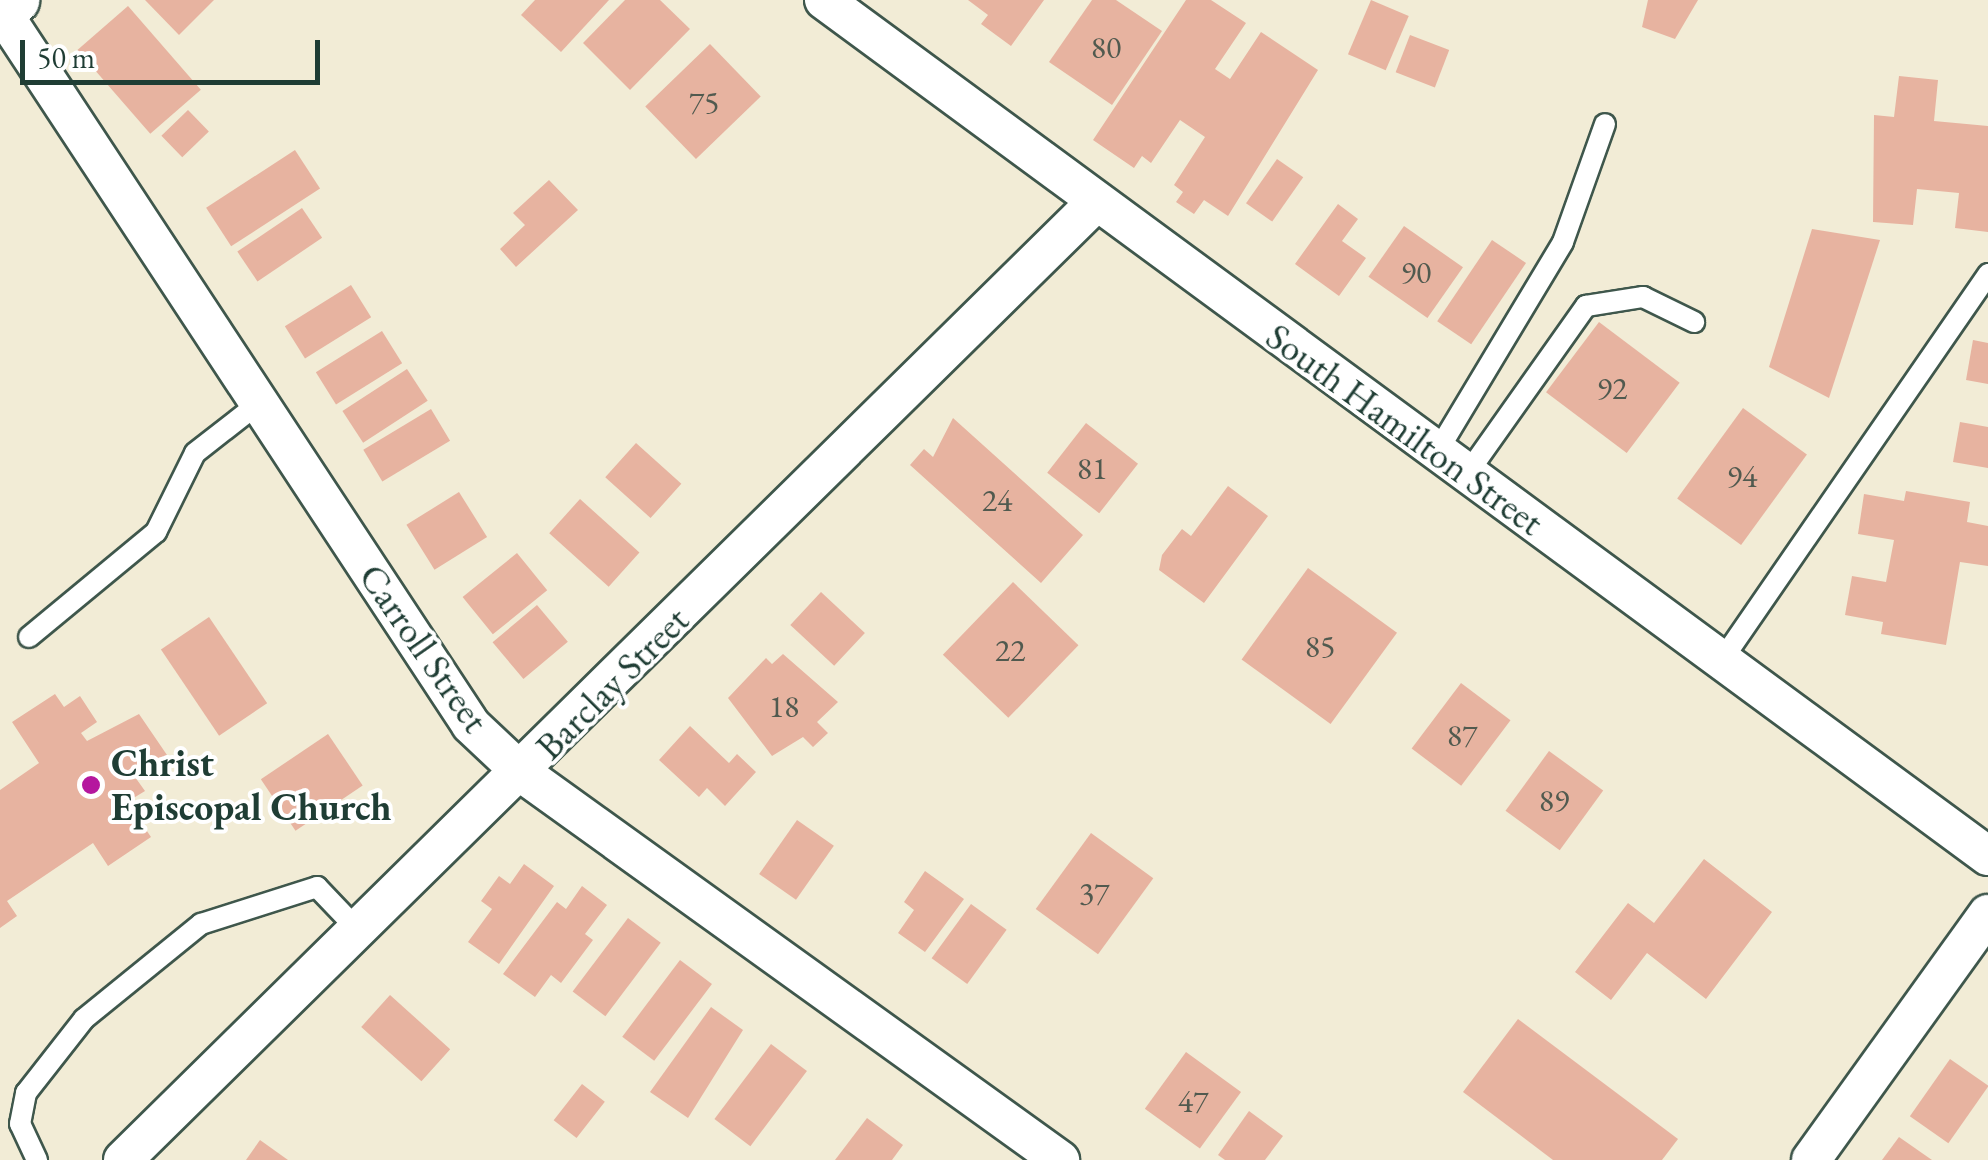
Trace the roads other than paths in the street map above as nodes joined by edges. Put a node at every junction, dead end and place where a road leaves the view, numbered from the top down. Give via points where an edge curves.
1 (824, 0) edge
2 (6, 9) edge
3 (1605, 124) dead end
4 (1096, 202) junction
5 (1988, 274) edge
6 (1694, 322) dead end
7 (260, 402) junction
8 (1452, 463) junction
9 (29, 637) dead end
10 (1722, 660) junction
11 (522, 773) junction
12 (1988, 856) edge
13 (1988, 914) edge
14 (358, 930) junction
15 (37, 1160) edge
16 (123, 1160) edge
17 (1060, 1160) edge
18 (1811, 1160) edge

1 - 4 street, South Hamilton Street
2 - 7 street, Carroll Street
3 - 8 lane via 1563,242
4 - 8 street, South Hamilton Street
4 - 11 street, Barclay Street
5 - 10 lane
6 - 8 lane via 1643,298 1586,306
7 - 9 lane via 195,453 156,532
7 - 11 street, Carroll Street via 471,725
8 - 10 street, South Hamilton Street
10 - 12 street, South Hamilton Street
11 - 14 street, Barclay Street
11 - 17 street, Carroll Street
13 - 18 street
14 - 15 lane via 317,887 201,924 84,1020 26,1092 20,1124
14 - 16 street, Barclay Street

